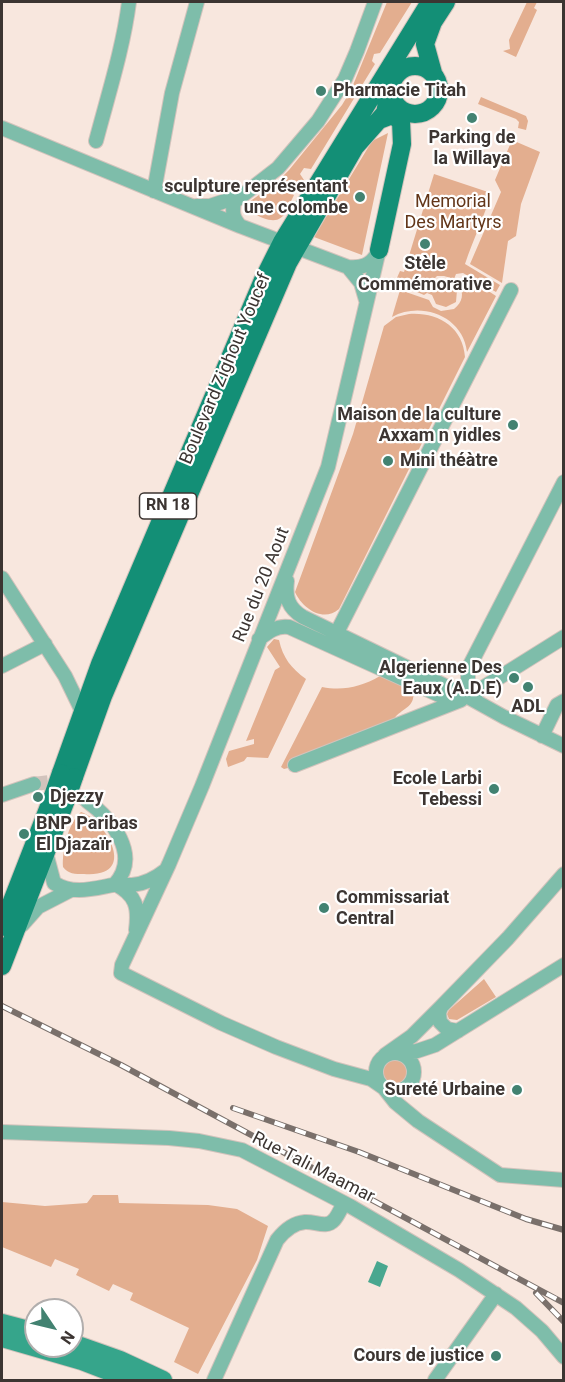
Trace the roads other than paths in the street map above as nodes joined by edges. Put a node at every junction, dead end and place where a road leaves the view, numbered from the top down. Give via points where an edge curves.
1 (129, 2) edge
2 (197, 2) edge
3 (430, 2) edge
4 (446, 2) edge
5 (372, 4) edge
6 (400, 50) junction
7 (433, 73) junction
8 (392, 82) junction
9 (365, 106) junction
10 (430, 109) junction
11 (379, 120) junction
12 (2, 128) edge
13 (96, 141) dead end
14 (402, 144) junction
15 (154, 191) junction
16 (240, 196) junction
17 (186, 204) junction
18 (240, 226) junction
19 (379, 250) junction
20 (289, 251) junction
21 (348, 267) junction
22 (510, 290) dead end
23 (367, 305) junction
24 (564, 482) edge
25 (288, 573) junction
26 (2, 578) edge
27 (272, 608) junction
28 (284, 626) junction
29 (564, 637) edge
30 (259, 639) junction
31 (333, 639) junction
32 (45, 644) junction
33 (100, 664) junction
34 (2, 666) edge
35 (63, 671) junction
36 (468, 697) junction
37 (564, 701) edge
38 (82, 711) junction
39 (542, 736) junction
40 (564, 746) edge
41 (295, 765) dead end
42 (67, 775) junction
43 (33, 784) tunnel mouth
44 (2, 795) edge
45 (59, 798) junction
46 (87, 801) tunnel mouth
47 (46, 853) junction
48 (125, 856) junction
49 (160, 874) junction
50 (564, 874) edge
51 (115, 884) junction
52 (71, 890) junction
53 (8, 930) edge
54 (135, 938) junction
55 (564, 964) edge
56 (2, 966) edge
57 (441, 1007) junction
58 (458, 1031) junction
59 (410, 1037) junction
60 (435, 1045) junction
61 (417, 1052) junction
62 (388, 1056) junction
63 (414, 1070) junction
64 (351, 1072) junction
65 (407, 1087) junction
66 (384, 1088) junction
67 (409, 1114) junction
68 (2, 1123) edge
69 (2, 1132) edge
70 (144, 1136) junction
71 (2, 1141) edge
72 (564, 1180) edge
73 (344, 1203) junction
74 (496, 1294) junction
75 (2, 1323) edge
76 (24, 1329) edge
77 (2, 1338) edge
78 (84, 1347) edge
79 (564, 1357) edge
80 (131, 1380) edge
81 (163, 1380) edge
82 (214, 1380) edge
83 (435, 1380) edge

1 - 13 street via 116,70
2 - 15 street via 172,93
3 - 6 main road, Boulevard Zighout Youcef / RN 18
4 - 7 main road via 425,44
5 - 16 street via 345,80 318,121 278,168
6 - 8 main road
6 - 9 main road, Boulevard Zighout Youcef / RN 18
7 - 8 main road via 405,67
7 - 10 main road via 439,92
8 - 9 main road via 381,87
8 - 10 main road via 391,96 400,109 415,114
8 - 11 main road via 387,107
9 - 20 main road, Boulevard Zighout Youcef / RN 18
10 - 14 main road
11 - 14 main road via 398,117 403,126
11 - 20 main road, Boulevard Zighout Youcef / RN 18 via 355,147
12 - 15 street
14 - 19 main road
15 - 17 street
16 - 17 street via 210,206
16 - 18 street via 232,210
17 - 18 street
18 - 20 street
19 - 21 street via 368,264
19 - 23 street, Rue du 20 Aout
20 - 21 street
20 - 33 main road, Boulevard Zighout Youcef / RN 18 via 263,280
20 - 42 main road, Boulevard Zighout Youcef / RN 18
21 - 23 street via 361,283
22 - 31 street
23 - 25 street, Rue du 20 Aout via 328,467
24 - 36 street via 468,669
25 - 27 street, Rue du 20 Aout
25 - 31 street via 289,606
26 - 32 street
27 - 28 street via 273,616
27 - 30 street, Rue du 20 Aout
28 - 30 street
28 - 31 street
29 - 36 street
30 - 49 street, Rue du 20 Aout via 204,779
31 - 36 street
31 - 36 street via 446,698
32 - 34 street
32 - 35 street
33 - 35 street via 81,682
33 - 38 main road, Boulevard Zighout Youcef / RN 18
35 - 38 street
36 - 39 street
36 - 41 street
37 - 39 street via 557,705
38 - 42 main road, Boulevard Zighout Youcef / RN 18
39 - 40 street
42 - 45 main road, Boulevard Zighout Youcef / RN 18, bridge
43 - 44 street
45 - 47 main road, Boulevard Zighout Youcef / RN 18
45 - 53 main road, Boulevard Zighout Youcef / RN 18
46 - 48 street via 117,830
47 - 52 street via 54,883
47 - 53 main road, Boulevard Zighout Youcef / RN 18
48 - 49 street via 135,870
48 - 51 street via 123,873
49 - 51 street via 135,885
49 - 54 street, Rue du 20 Aout
50 - 57 street
51 - 52 street
51 - 54 street via 133,900 137,916
52 - 53 street
53 - 56 main road, Boulevard Zighout Youcef / RN 18
54 - 64 street, Rue du 20 Aout via 121,970 123,976 276,1047
55 - 58 street
57 - 58 street via 440,1022 447,1029
57 - 59 street
58 - 60 street
59 - 61 street via 408,1049
59 - 62 street
60 - 61 street
60 - 63 street
61 - 62 street
62 - 63 street via 409,1058
62 - 64 street
62 - 66 street via 375,1071
63 - 65 street
64 - 66 street
65 - 66 street via 396,1091
65 - 67 street via 405,1102
66 - 67 street
67 - 72 street via 500,1175
68 - 70 street via 116,1126
69 - 70 street, Rue Tali Maamar
70 - 71 street via 116,1143
70 - 73 street, Rue Tali Maamar via 242,1150
73 - 74 street, Rue Tali Maamar
73 - 82 street via 333,1222 296,1225 277,1240
74 - 79 street, Rue Tali Maamar via 542,1331
74 - 83 street
75 - 76 main road
77 - 80 main road
78 - 81 main road

